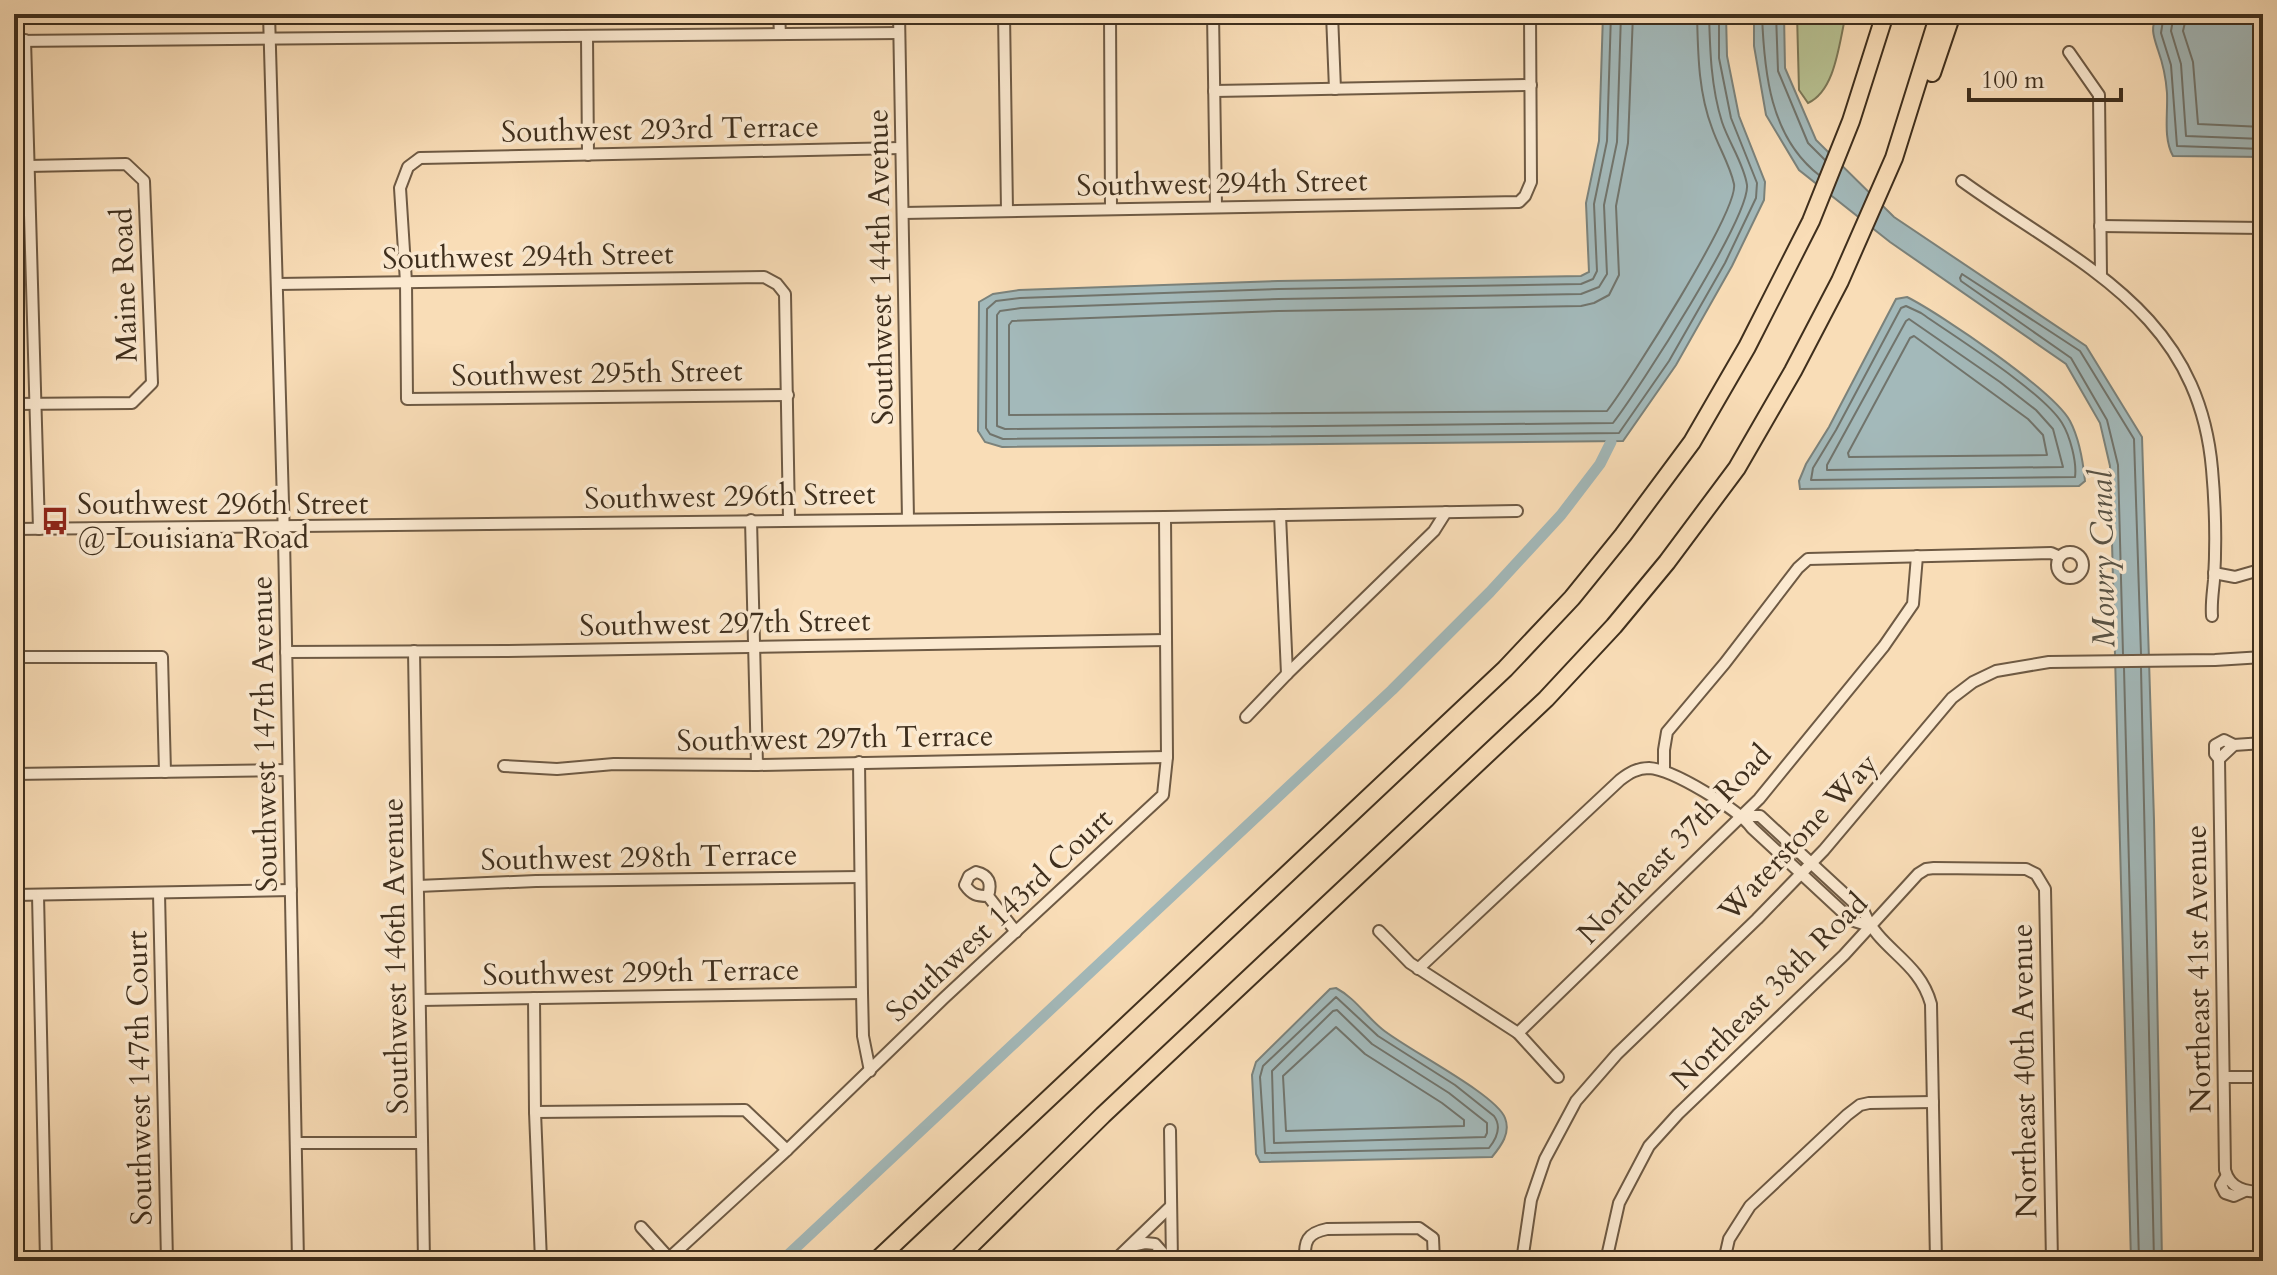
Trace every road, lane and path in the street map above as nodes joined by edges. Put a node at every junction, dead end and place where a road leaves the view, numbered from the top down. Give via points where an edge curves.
1 (269, 14) edge
2 (779, 14) edge
3 (899, 14) edge
4 (1004, 14) edge
5 (1110, 14) edge
6 (1213, 14) edge
7 (1332, 14) edge
8 (1530, 14) edge
9 (1883, 14) edge
10 (1939, 14) edge
11 (1952, 14) edge
12 (899, 33) junction
13 (780, 34) junction
14 (587, 36) junction
15 (270, 39) junction
16 (19, 40) edge
17 (2069, 52) dead end
18 (1531, 85) junction
19 (1335, 89) junction
20 (1214, 91) junction
21 (901, 148) junction
22 (588, 155) junction
23 (1894, 158) junction
24 (28, 166) junction
25 (1962, 181) dead end
26 (1216, 206) junction
27 (1111, 209) junction
28 (1007, 211) junction
29 (903, 213) junction
30 (2100, 226) junction
31 (2263, 228) edge
32 (2101, 276) junction
33 (406, 282) junction
34 (277, 284) junction
35 (788, 395) junction
36 (14, 404) edge
37 (35, 404) junction
38 (1517, 511) dead end
39 (1446, 512) junction
40 (1280, 515) junction
41 (1165, 517) junction
42 (789, 519) junction
43 (908, 519) junction
44 (751, 520) junction
45 (283, 526) junction
46 (14, 529) edge
47 (39, 529) junction
48 (1917, 556) junction
49 (2060, 557) dead end
50 (2263, 569) edge
51 (2214, 573) junction
52 (2212, 616) dead end
53 (1166, 640) junction
54 (754, 646) junction
55 (414, 651) junction
56 (286, 652) junction
57 (2259, 656) edge
58 (14, 657) edge
59 (1287, 674) junction
60 (1246, 717) dead end
61 (2263, 743) edge
62 (1167, 757) junction
63 (859, 762) junction
64 (757, 765) junction
65 (504, 766) dead end
66 (288, 770) junction
67 (1664, 771) junction
68 (165, 772) junction
69 (14, 774) edge
70 (1743, 816) junction
71 (1811, 864) junction
72 (1801, 875) junction
73 (860, 877) junction
74 (2042, 880) joint
75 (418, 886) junction
76 (291, 890) junction
77 (159, 893) junction
78 (14, 895) edge
79 (38, 895) junction
80 (988, 896) dead end
81 (1870, 926) junction
82 (1379, 931) dead end
83 (1016, 932) junction
84 (1418, 969) junction
85 (862, 993) junction
86 (534, 998) junction
87 (421, 1000) junction
88 (1518, 1033) junction
89 (870, 1071) junction
90 (1558, 1077) dead end
91 (2224, 1077) junction
92 (2263, 1077) edge
93 (1933, 1102) junction
94 (535, 1112) junction
95 (1170, 1130) dead end
96 (296, 1143) junction
97 (421, 1143) junction
98 (787, 1150) junction
99 (2263, 1192) edge
100 (1171, 1206) junction
101 (641, 1227) dead end
102 (1129, 1247) junction
103 (667, 1260) edge
104 (46, 1261) edge
105 (167, 1261) edge
106 (298, 1261) edge
107 (424, 1261) edge
108 (541, 1261) edge
109 (876, 1261) edge
110 (955, 1261) edge
111 (1114, 1261) edge
112 (1171, 1261) edge
113 (1305, 1261) edge
114 (1434, 1261) edge
115 (1522, 1261) edge
116 (1606, 1261) edge
117 (1724, 1261) edge
118 (1936, 1261) edge
119 (2052, 1261) edge

1 - 15 street, Southwest 147th Avenue
2 - 13 street
3 - 12 street, Southwest 144th Avenue
4 - 28 street
5 - 27 street
6 - 20 street
7 - 19 street
8 - 18 street
9 - 109 highway via 1837,159 1747,347 1692,442 1572,598 1505,669
10 - 23 highway
11 - 23 highway via 1913,127
12 - 13 street
12 - 21 street, Southwest 144th Avenue
13 - 14 street
14 - 15 street
14 - 22 street
15 - 16 street
15 - 34 street, Southwest 147th Avenue
16 - 24 street
17 - 30 street via 2099,95
18 - 19 street
18 - 26 street, Southwest 294th Street via 1531,182 1519,202
19 - 20 street
20 - 26 street
21 - 22 street, Southwest 293rd Terrace
21 - 29 street, Southwest 144th Avenue
22 - 33 street, Southwest 293rd Terrace via 420,158 408,167 400,188
23 - 110 highway via 1855,249 1737,468 1614,626 1546,699
24 - 37 street
24 - 37 street, Maine Road via 126,164 144,181 152,383 132,403
25 - 32 street
26 - 27 street, Southwest 294th Street
27 - 28 street, Southwest 294th Street
28 - 29 street, Southwest 294th Street
29 - 43 street, Southwest 144th Avenue
30 - 31 street
30 - 32 street
32 - 51 street via 2128,297 2171,348 2201,413 2212,469
33 - 34 street, Southwest 294th Street
33 - 35 street, Southwest 294th Street via 764,277 785,294
33 - 35 street, Southwest 295th Street via 407,399
34 - 45 street, Southwest 147th Avenue
35 - 42 street
36 - 37 street
37 - 47 street
38 - 39 street, Southwest 296th Street
39 - 40 street, Southwest 296th Street
39 - 59 street via 1434,531
40 - 41 street, Southwest 296th Street
40 - 59 street
41 - 43 street, Southwest 296th Street
41 - 53 street, Southwest 143rd Court
42 - 43 street, Southwest 296th Street
42 - 44 street, Southwest 296th Street
44 - 45 street, Southwest 296th Street
44 - 54 street
45 - 47 street, Southwest 296th Street
45 - 56 street, Southwest 147th Avenue
46 - 47 street, Southwest 296th Street
48 - 49 street
48 - 67 street via 1808,559 1667,732
48 - 70 street, Northeast 37th Road via 1913,604
50 - 51 street via 2235,577
51 - 52 street
53 - 54 street, Southwest 297th Street
53 - 62 street, Southwest 143rd Court
54 - 55 street, Southwest 297th Street
54 - 64 street
55 - 56 street, Southwest 297th Street
55 - 75 street, Southwest 146th Avenue
56 - 66 street, Southwest 147th Avenue
57 - 71 street, Waterstone Way via 2049,662 1996,671 1952,698
58 - 68 street via 162,657
59 - 60 street
61 - 91 street, Northeast 41st Avenue via 2234,745 2222,755
62 - 63 street, Southwest 297th Terrace
62 - 83 street, Southwest 143rd Court via 1163,795
63 - 64 street, Southwest 297th Terrace
63 - 73 street
64 - 65 street, Southwest 297th Terrace
66 - 68 street
66 - 76 street, Southwest 147th Avenue
67 - 70 street
67 - 84 street via 1643,768 1620,780
68 - 69 street
70 - 71 street via 1760,816
70 - 72 street
70 - 88 street, Northeast 37th Road
71 - 72 street, Waterstone Way
71 - 81 street via 1864,912
72 - 81 street via 1854,921
72 - 115 street, Waterstone Way via 1617,1054 1576,1101 1545,1159 1531,1200
73 - 75 street, Southwest 298th Terrace
73 - 85 street
74 - 81 street, Northeast 38th Road via 2026,869 1926,869
74 - 119 street, Northeast 40th Avenue
75 - 87 street, Southwest 146th Avenue
76 - 77 street
76 - 96 street, Southwest 147th Avenue
77 - 79 street
77 - 105 street, Southwest 147th Court
78 - 79 street
79 - 104 street
80 - 83 street
81 - 93 street via 1927,989
81 - 116 street, Northeast 38th Road via 1649,1146 1619,1203
82 - 84 street
83 - 89 street, Southwest 143rd Court
84 - 88 street
85 - 86 street, Southwest 299th Terrace
85 - 89 street
86 - 87 street, Southwest 299th Terrace
86 - 94 street
87 - 97 street, Southwest 146th Avenue
88 - 90 street
89 - 98 street, Southwest 143rd Court
91 - 92 street
91 - 99 street, Northeast 41st Avenue via 2230,1181 2245,1191
93 - 117 street via 1860,1105 1750,1206 1729,1239
93 - 118 street
94 - 98 street via 745,1110
94 - 108 street
95 - 100 street
96 - 97 street
96 - 106 street, Southwest 147th Avenue
97 - 107 street, Southwest 146th Avenue
98 - 103 street, Southwest 143rd Court
100 - 102 street
100 - 112 street
101 - 103 street
102 - 111 street
102 - 112 street via 1155,1244
113 - 114 street via 1307,1240 1314,1232 1419,1228 1433,1238

